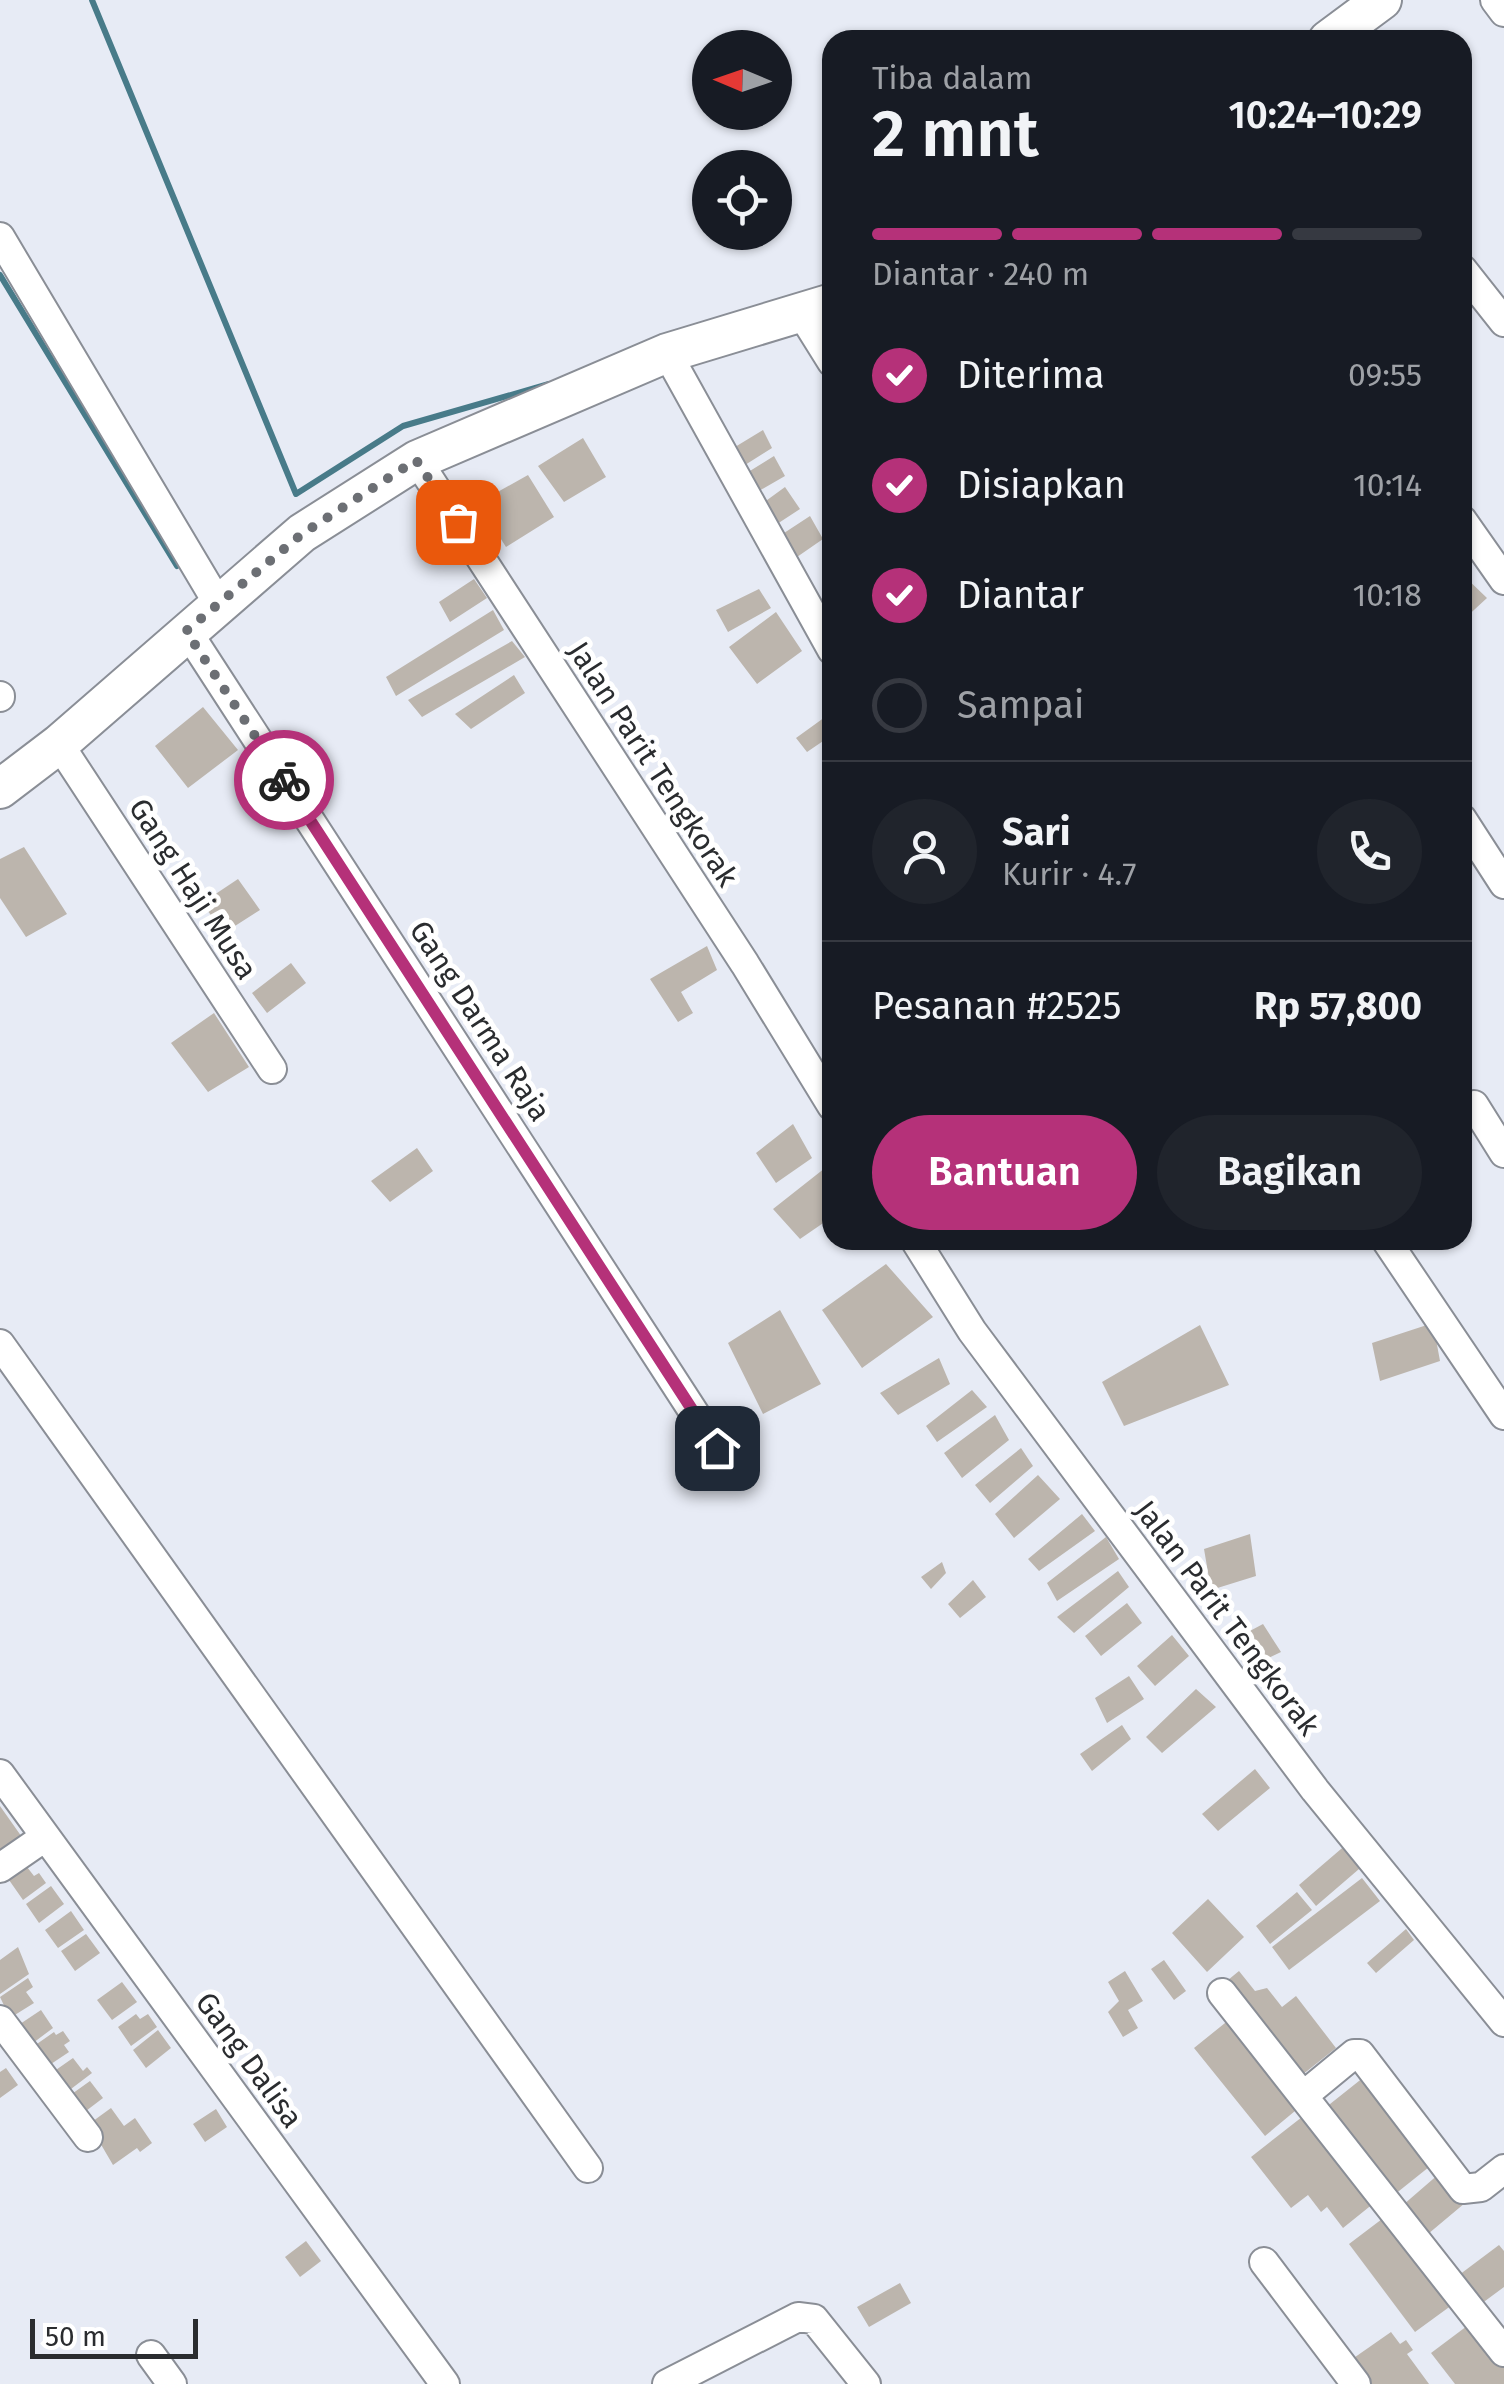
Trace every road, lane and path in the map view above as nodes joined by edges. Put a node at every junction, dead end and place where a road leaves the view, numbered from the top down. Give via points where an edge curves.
1 (1382, 0) edge
2 (1494, 0) edge
3 (1504, 12) edge
4 (1342, 30) edge
5 (0, 238) edge
6 (1472, 282) edge
7 (817, 308) edge
8 (1504, 322) edge
9 (667, 353) junction
10 (416, 460) junction
11 (1472, 534) edge
12 (1504, 580) edge
13 (219, 605) junction
14 (186, 631) junction
15 (822, 632) edge
16 (59, 744) junction
17 (0, 789) edge
18 (1472, 834) edge
19 (1504, 884) edge
20 (272, 1070) dead end
21 (822, 1090) edge
22 (1474, 1105) dead end
23 (1504, 1153) edge
24 (922, 1250) edge
25 (1393, 1250) edge
26 (0, 1344) edge
27 (1504, 1415) edge
28 (717, 1448) dead end
29 (0, 1774) edge
30 (45, 1836) junction
31 (0, 1868) edge
32 (1222, 1993) dead end
33 (0, 2020) edge
34 (1504, 2022) edge
35 (1303, 2096) junction
36 (88, 2137) dead end
37 (588, 2168) dead end
38 (1504, 2169) edge
39 (1264, 2262) dead end
40 (1504, 2352) edge
41 (151, 2355) dead end
42 (712, 2374) edge
43 (172, 2384) edge
44 (445, 2384) edge
45 (667, 2384) edge
46 (866, 2384) edge
47 (1356, 2384) edge

1 - 4 main road
2 - 3 street
5 - 13 street
6 - 8 street
7 - 9 main road
9 - 10 main road
9 - 15 street
10 - 13 main road via 302,534
10 - 21 street, Jalan Parit Tengkorak
11 - 12 street
13 - 14 main road
14 - 16 main road
14 - 28 street, Gang Darma Raja
16 - 17 main road
16 - 20 street, Gang Haji Musa
18 - 19 street
22 - 23 street
24 - 34 street, Jalan Parit Tengkorak via 972,1331 1316,1790
25 - 27 street
26 - 37 street
29 - 30 street, Gang Dalisa
30 - 31 street
30 - 44 street, Gang Dalisa
32 - 35 street
33 - 36 street
35 - 38 street via 1360,2054 1463,2189 1480,2187
35 - 40 street
39 - 47 street
41 - 43 street
42 - 45 street
42 - 46 street via 798,2316 814,2318

